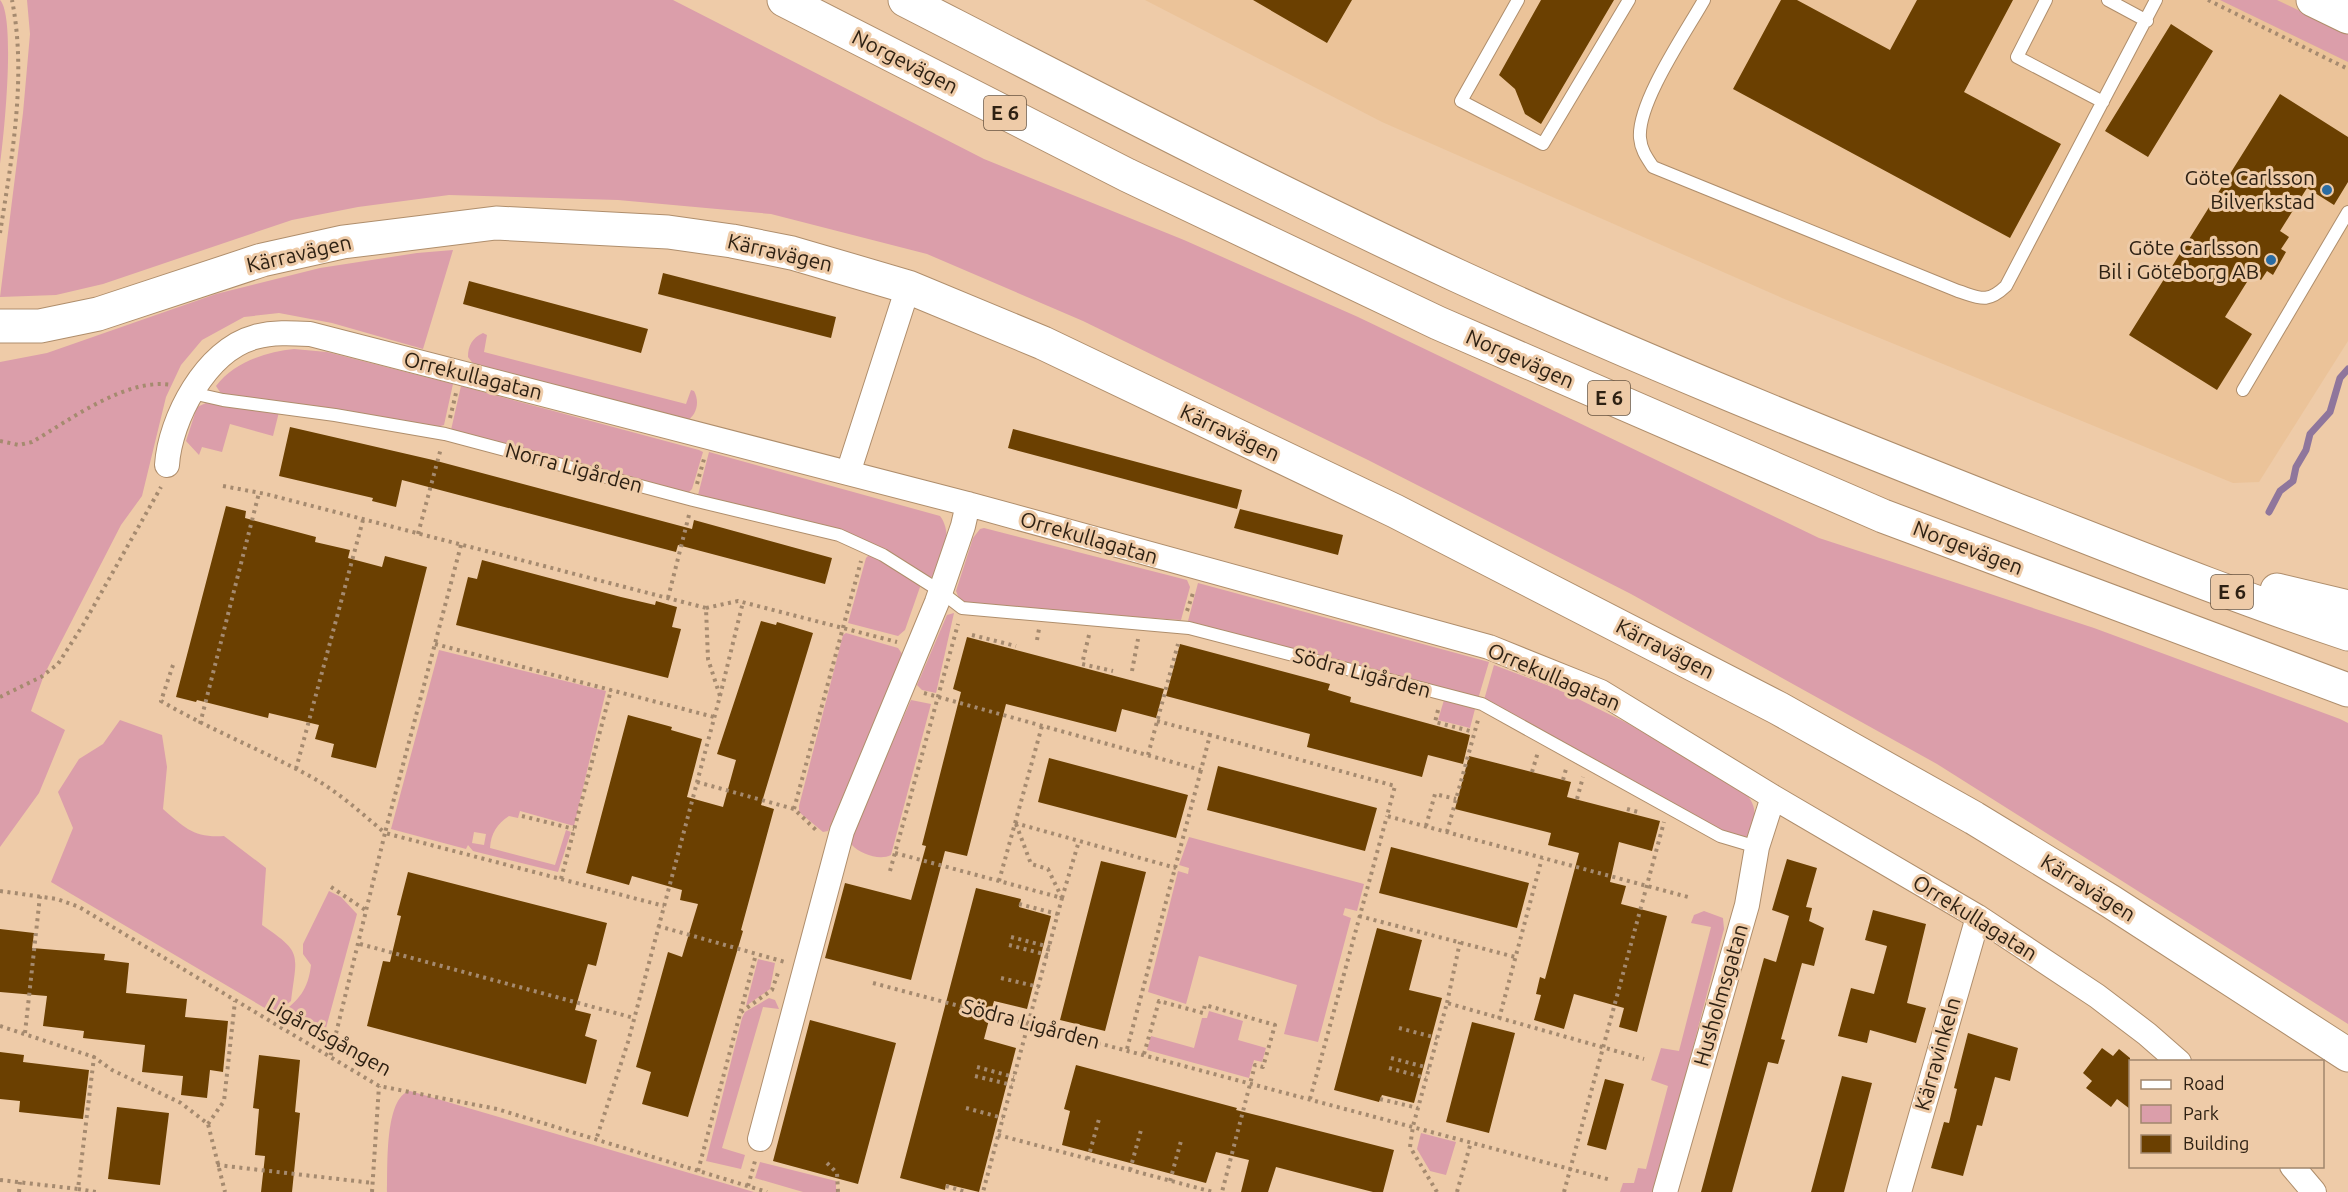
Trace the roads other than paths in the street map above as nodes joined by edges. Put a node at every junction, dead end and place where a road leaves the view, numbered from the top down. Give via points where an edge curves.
1 (784, 0) edge
2 (904, 0) edge
3 (1518, 0) edge
4 (1629, 0) edge
5 (1704, 0) edge
6 (2046, 0) edge
7 (2108, 0) edge
8 (2156, 0) edge
9 (2313, 0) edge
10 (2348, 17) edge
11 (2147, 21) junction
12 (2103, 102) junction
13 (2348, 212) edge
14 (908, 287) junction
15 (0, 326) edge
16 (2243, 390) dead end
17 (192, 393) junction
18 (167, 465) road end
19 (848, 473) junction
20 (968, 504) junction
21 (2116, 549) junction
22 (940, 591) junction
23 (2348, 608) edge
24 (2348, 634) edge
25 (2341, 689) edge
26 (1773, 797) junction
27 (1757, 847) junction
28 (1978, 917) junction
29 (2348, 1055) edge
30 (2176, 1060) edge
31 (759, 1139) dead end
32 (2293, 1168) edge
33 (1665, 1192) edge
34 (1899, 1192) edge
35 (2313, 1192) edge

1 - 25 main road, Norgevägen / E 6 via 1127,175 1448,327 1883,516
2 - 21 main road, E 6 via 1459,276 1679,373
3 - 4 lane via 1461,101 1543,144
5 - 12 lane via 1643,117 1642,150 1653,167 1983,299 1995,296 2006,286
6 - 12 lane via 2017,57
7 - 11 lane
8 - 11 lane
9 - 10 main road
11 - 12 lane
13 - 16 lane
14 - 15 main road, Kärravägen via 792,253 732,241 668,232 496,223 343,242 262,260 98,314 40,326
14 - 19 street
14 - 29 main road, Kärravägen via 1043,343 1395,511 1778,708 2110,901
17 - 18 street, Orrekullagatan via 176,420
17 - 19 street, Orrekullagatan via 205,373 226,353 252,338 310,334
17 - 22 lane, Norra Ligården via 445,434 839,535 882,555
19 - 20 street, Orrekullagatan
20 - 22 street
20 - 26 street, Orrekullagatan via 1499,651 1601,692
21 - 23 main road
21 - 24 main road, E 6
22 - 27 lane, Södra Ligården via 962,608 1183,627 1482,704 1720,836
22 - 31 street via 838,849
26 - 27 street, Husholmsgatan
26 - 28 street, Orrekullagatan
27 - 33 street, Husholmsgatan via 1747,905
28 - 30 street, Orrekullagatan via 2105,1003
28 - 34 street, Kärravinkeln
32 - 35 street

